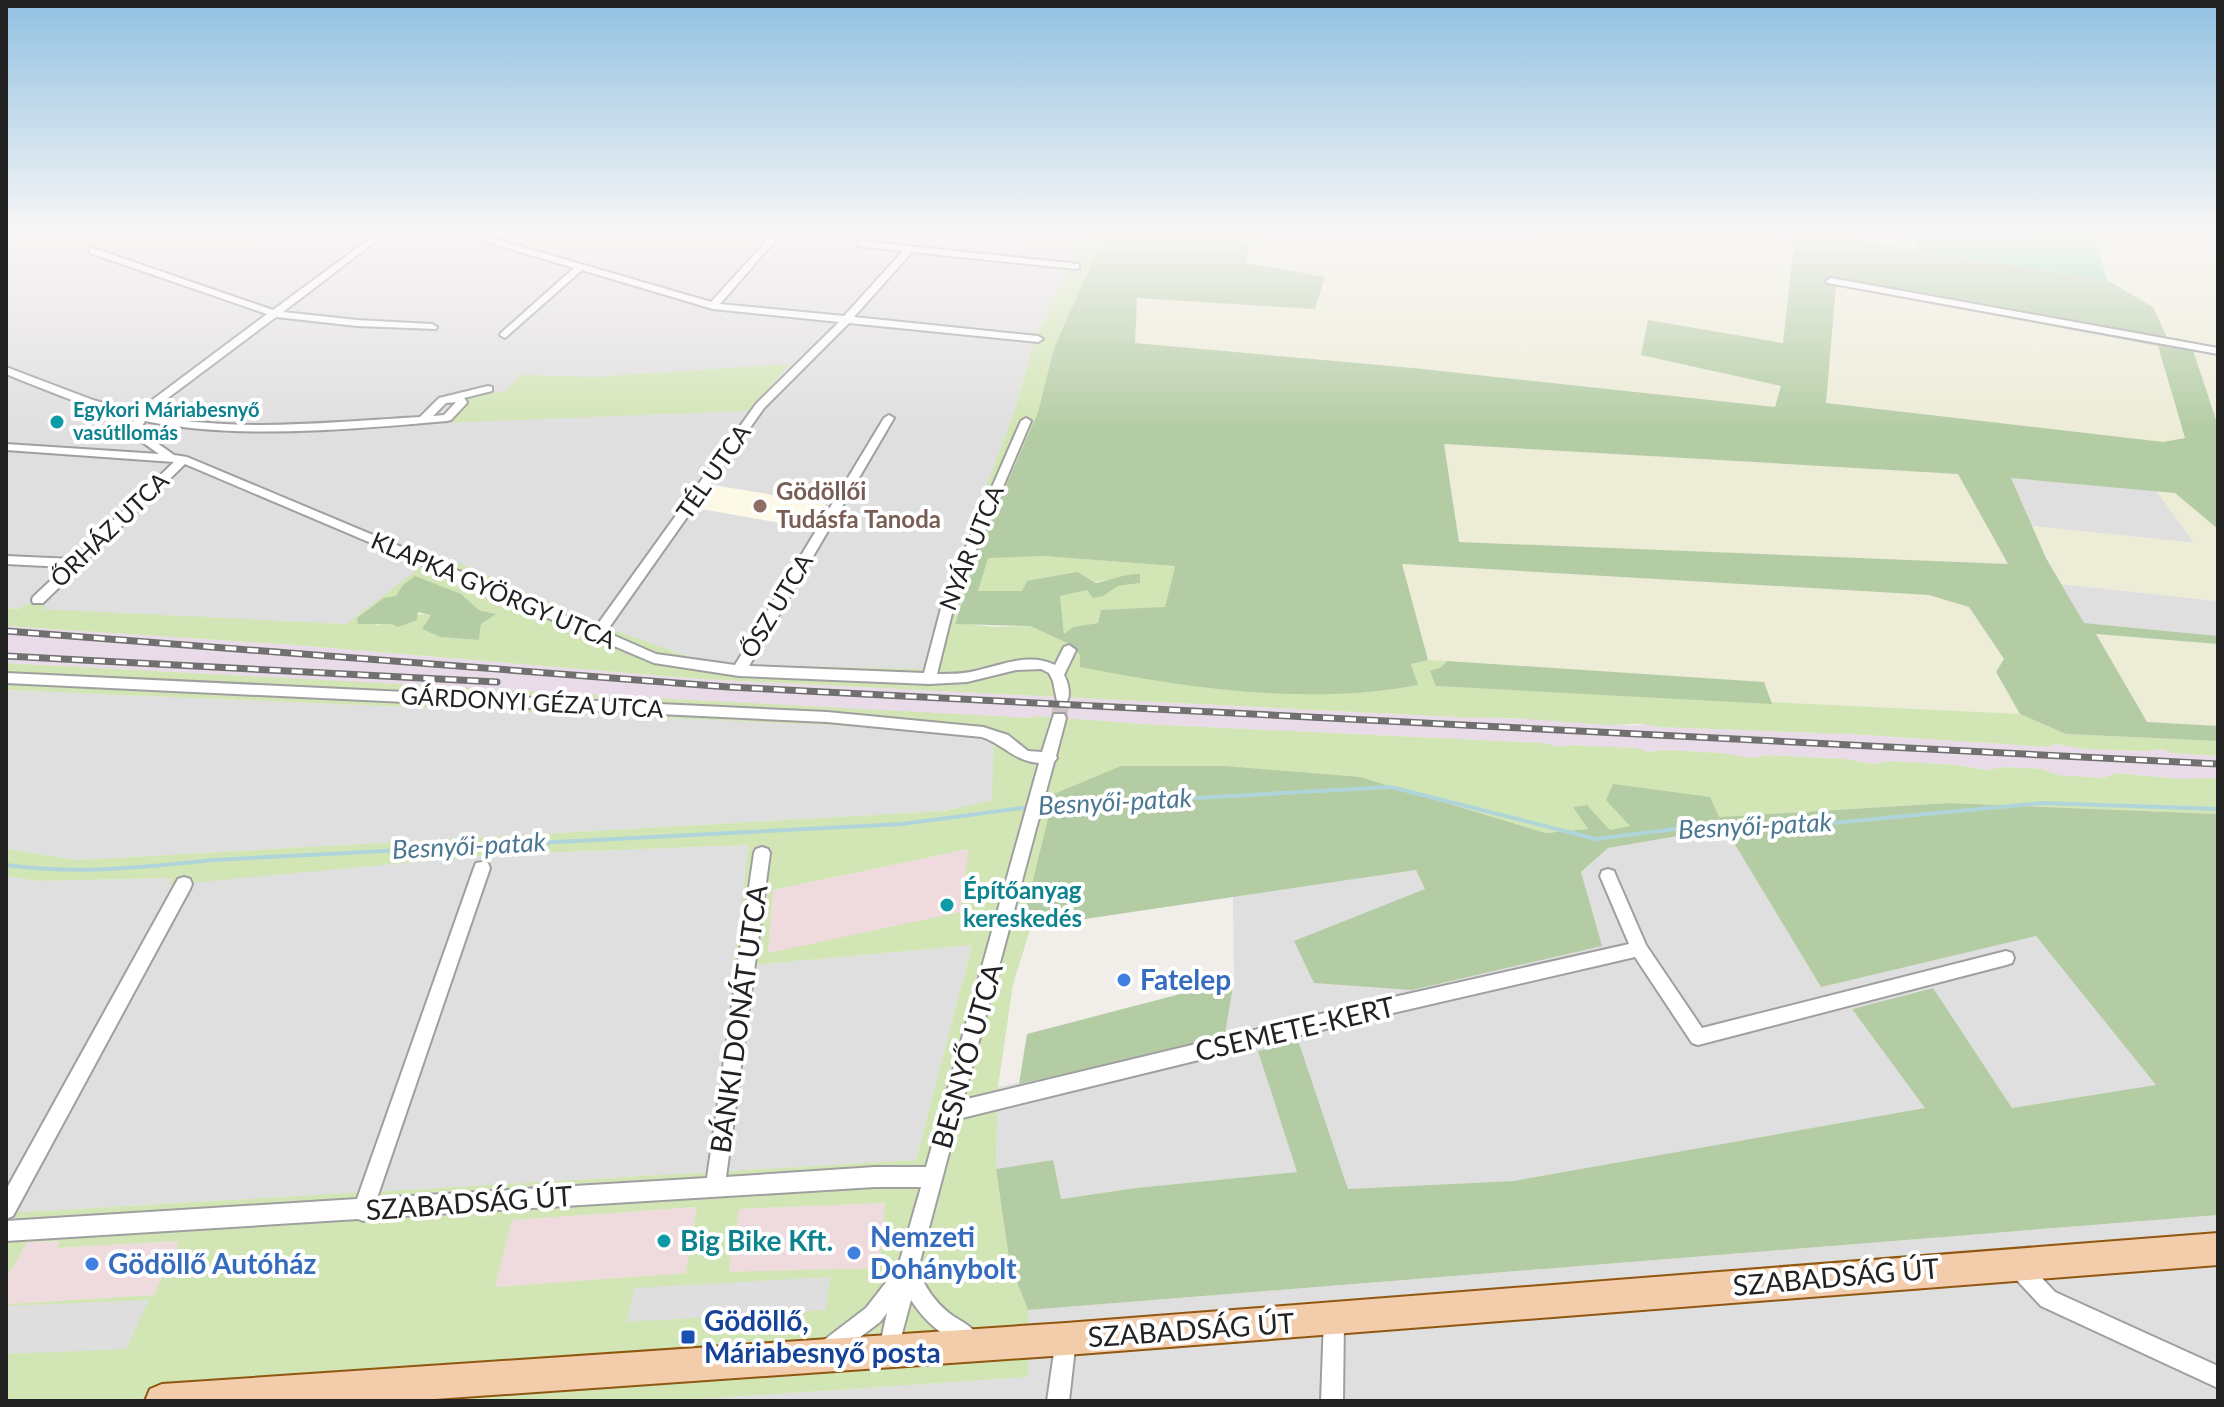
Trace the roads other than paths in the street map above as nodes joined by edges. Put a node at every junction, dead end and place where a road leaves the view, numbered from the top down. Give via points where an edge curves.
1 (234, 300) edge
2 (294, 300) edge
3 (544, 300) edge
4 (691, 300) edge
5 (719, 300) edge
6 (863, 300) edge
7 (1934, 300) edge
8 (713, 306) junction
9 (275, 314) junction
10 (843, 321) junction
11 (432, 327) dead end
12 (505, 335) dead end
13 (1038, 339) dead end
14 (2218, 351) edge
15 (6, 370) edge
16 (488, 389) dead end
17 (451, 398) junction
18 (140, 416) junction
19 (889, 418) dead end
20 (423, 420) junction
21 (1026, 421) dead end
22 (6, 447) edge
23 (177, 458) junction
24 (6, 560) edge
25 (76, 563) junction
26 (38, 600) dead end
27 (598, 634) junction
28 (1069, 650) dead end
29 (739, 671) junction
30 (1057, 675) junction
31 (6, 678) edge
32 (929, 679) junction
33 (1062, 697) tunnel mouth
34 (1059, 718) tunnel mouth
35 (1050, 758) junction
36 (762, 853) dead end
37 (482, 868) dead end
38 (1608, 876) dead end
39 (184, 884) dead end
40 (1639, 949) junction
41 (2006, 958) dead end
42 (951, 1112) junction
43 (932, 1177) junction
44 (715, 1186) junction
45 (6, 1209) edge
46 (363, 1211) junction
47 (6, 1231) edge
48 (2218, 1249) edge
49 (2014, 1262) junction
50 (908, 1268) junction
51 (1334, 1319) junction
52 (1066, 1339) junction
53 (980, 1343) junction
54 (889, 1349) junction
55 (822, 1354) junction
56 (2218, 1377) edge
57 (162, 1401) edge
58 (1058, 1401) edge
59 (1332, 1401) edge

1 - 9 street
2 - 9 street
3 - 12 street
4 - 8 street
5 - 8 street
6 - 10 street, TÉL UTCA
7 - 14 street
8 - 10 street
9 - 11 street
9 - 18 street
10 - 13 street
10 - 27 street, TÉL UTCA via 760,406
15 - 18 street via 78,399
16 - 17 street
17 - 20 street
17 - 20 street via 462,402 453,414
18 - 20 street via 234,425
18 - 23 street via 135,428 139,435
19 - 29 street, ŐSZ UTCA
21 - 32 street, NYÁR UTCA via 950,597
22 - 23 street, KLAPKA GYÖRGY UTCA
23 - 25 street, ŐRHÁZ UTCA
23 - 27 street, KLAPKA GYÖRGY UTCA
24 - 25 street
25 - 26 street, ŐRHÁZ UTCA
27 - 29 street, KLAPKA GYÖRGY UTCA via 654,658
28 - 30 street
29 - 32 street, KLAPKA GYÖRGY UTCA
30 - 32 street, KLAPKA GYÖRGY UTCA via 1027,662 958,679
30 - 33 street
31 - 35 street, GÁRDONYI GÉZA UTCA via 897,723 983,732 1025,756
34 - 35 street, BESNYŐ UTCA
35 - 42 street, BESNYŐ UTCA
36 - 44 street, BÁNKI DONÁT UTCA
37 - 46 street
38 - 40 street
39 - 45 street
40 - 41 street via 1698,1037
40 - 42 street, CSEMETE-KERT
42 - 43 street, BESNYŐ UTCA
43 - 44 street, SZABADSÁG ÚT
43 - 50 street, BESNYŐ UTCA
44 - 46 street, SZABADSÁG ÚT
46 - 47 street, SZABADSÁG ÚT
48 - 49 main road, SZABADSÁG ÚT
49 - 51 main road, SZABADSÁG ÚT
49 - 56 street via 2048,1299
50 - 53 street via 932,1313
50 - 54 street, BESNYŐ UTCA
50 - 55 street via 873,1315
51 - 52 main road, SZABADSÁG ÚT
51 - 59 street
52 - 53 main road, SZABADSÁG ÚT
52 - 58 street
53 - 54 main road, SZABADSÁG ÚT
54 - 55 main road, SZABADSÁG ÚT
55 - 57 main road, SZABADSÁG ÚT

